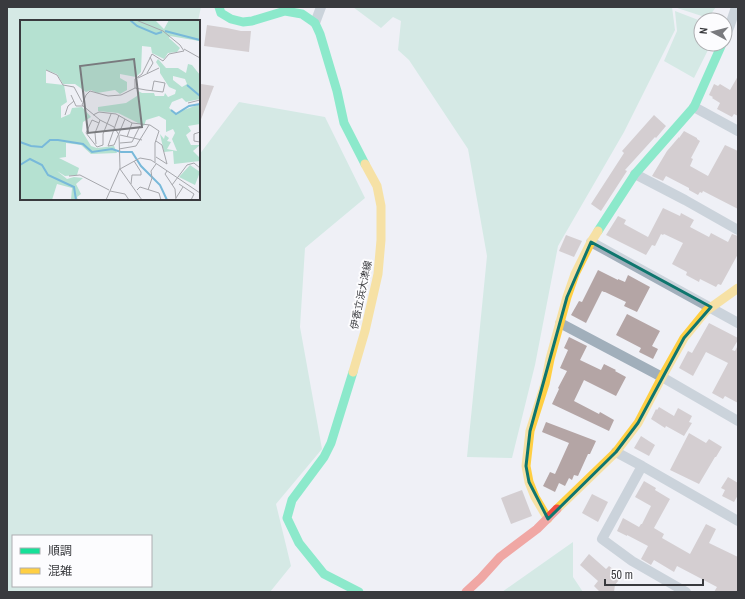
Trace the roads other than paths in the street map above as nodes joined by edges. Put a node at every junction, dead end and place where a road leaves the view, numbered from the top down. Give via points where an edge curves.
1 (219, 7) edge
2 (321, 7) edge
3 (736, 7) edge
4 (315, 23) junction
5 (734, 28) edge
6 (718, 52) edge
7 (694, 107) junction
8 (738, 130) edge
9 (635, 174) junction
10 (738, 230) edge
11 (591, 242) junction
12 (738, 288) edge
13 (711, 307) junction
14 (560, 323) junction
15 (738, 323) edge
16 (662, 377) junction
17 (738, 421) edge
18 (616, 452) junction
19 (642, 466) junction
20 (548, 518) junction
21 (738, 521) edge
22 (359, 592) edge
23 (466, 592) edge
24 (686, 592) edge

1 - 4 main road via 221,13 243,22 285,12 302,14
2 - 4 street
3 - 5 street
4 - 22 main road, 伊香立浜大津線 via 344,123 377,186 382,240 378,274 364,331 331,443 324,457 292,500 287,518 299,543 324,574
6 - 7 main road
7 - 8 street
7 - 9 main road
9 - 10 street
9 - 11 main road
11 - 13 street
11 - 14 main road via 575,274
12 - 13 main road
13 - 15 street
13 - 16 main road via 684,338
14 - 16 street
14 - 20 main road via 530,432 526,466 535,497
16 - 17 street
16 - 18 main road via 638,423
18 - 19 street
18 - 20 main road
19 - 21 street
19 - 24 street via 602,539 632,561
20 - 23 main road via 500,556

